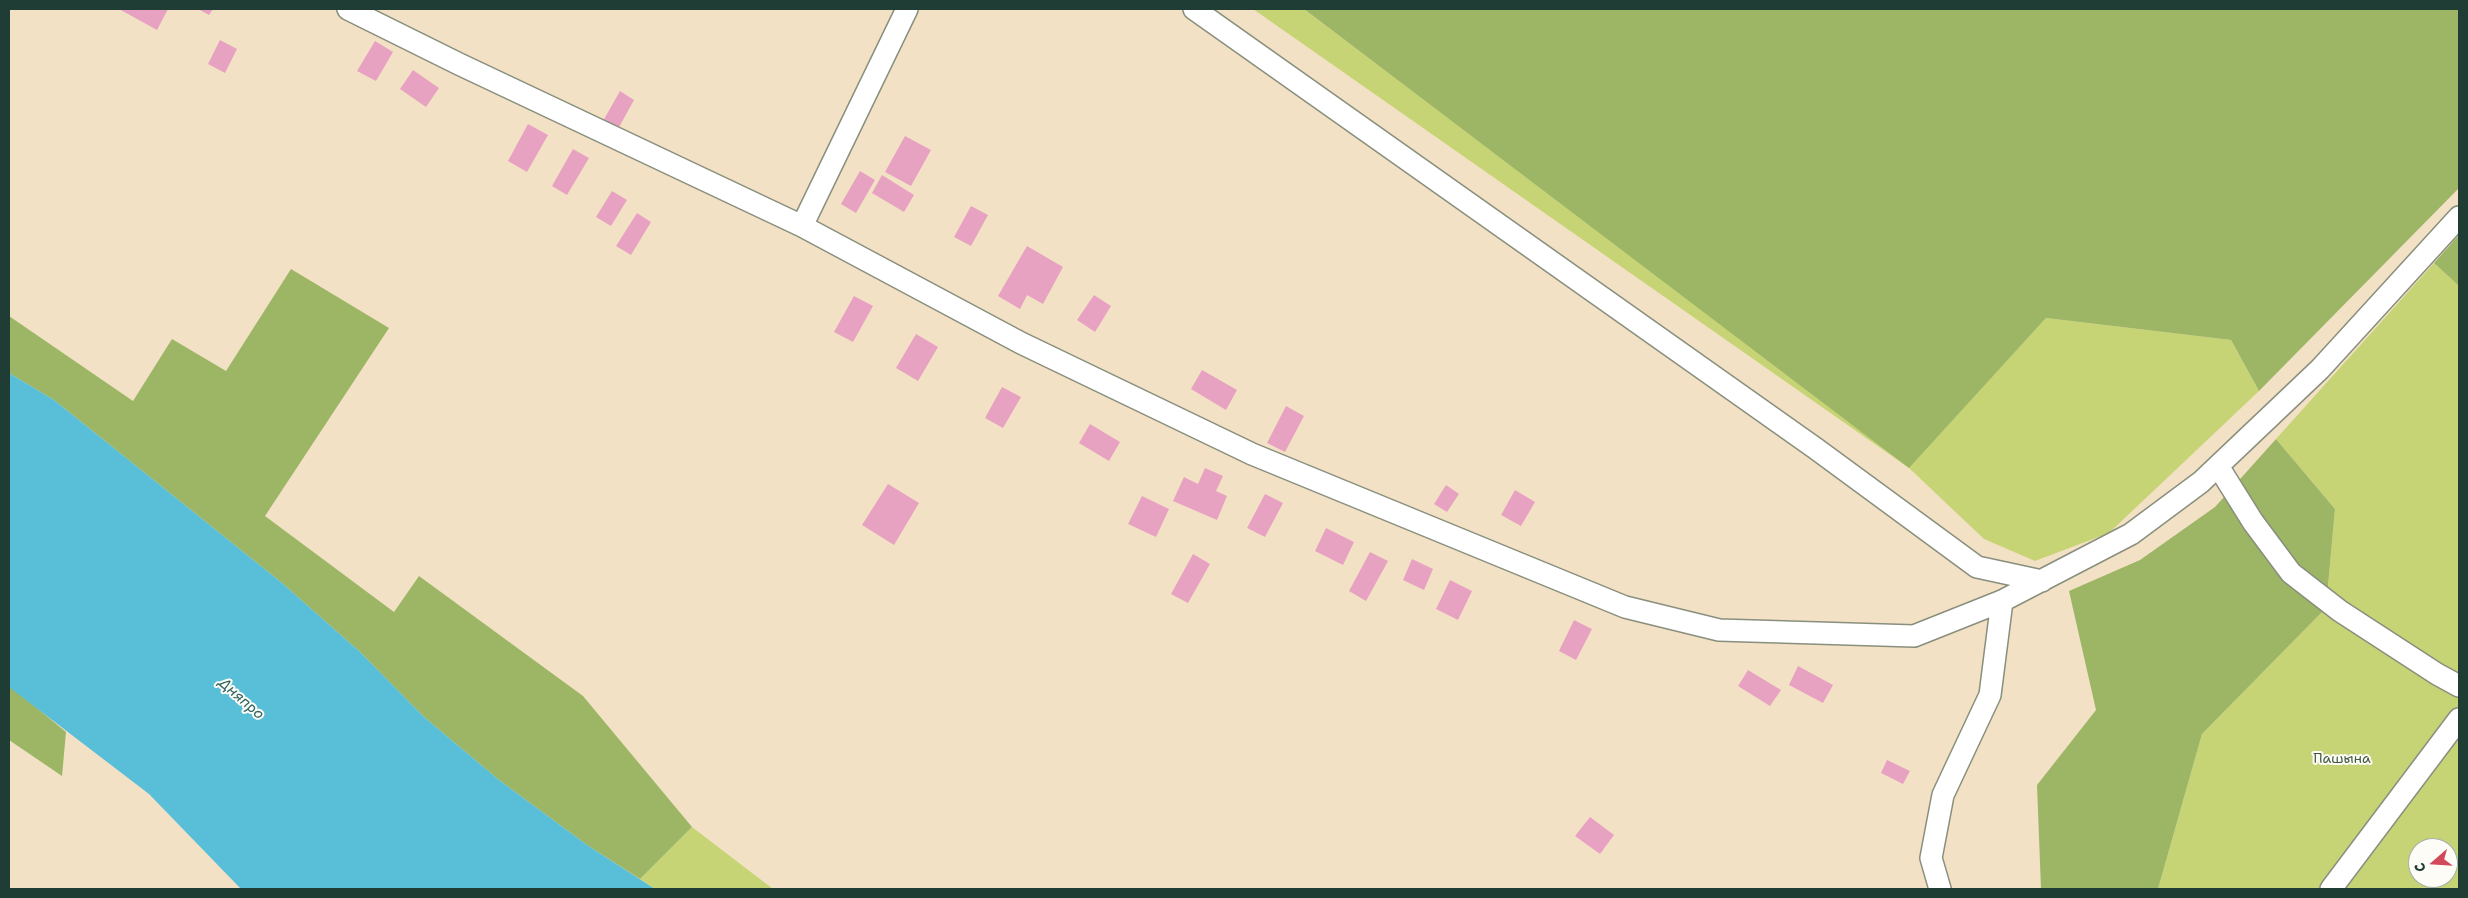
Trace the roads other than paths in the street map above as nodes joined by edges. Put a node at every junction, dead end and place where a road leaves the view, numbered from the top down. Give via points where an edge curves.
1 (348, 9) edge
2 (908, 9) edge
3 (1194, 9) edge
4 (2459, 217) edge
5 (802, 226) junction
6 (2218, 466) junction
7 (2042, 581) junction
8 (2002, 601) junction
9 (2459, 686) edge
10 (2459, 719) edge
11 (1940, 889) edge
12 (2331, 889) edge

1 - 5 street
2 - 5 street
3 - 7 street via 1815,448 1977,567
4 - 6 street via 2320,370
5 - 8 street via 1021,343 1252,454 1625,607 1719,630 1914,636
6 - 7 street via 2131,534
6 - 9 street via 2291,574 2340,611
7 - 8 street
8 - 11 street via 1990,694 1943,795 1931,858
10 - 12 street

